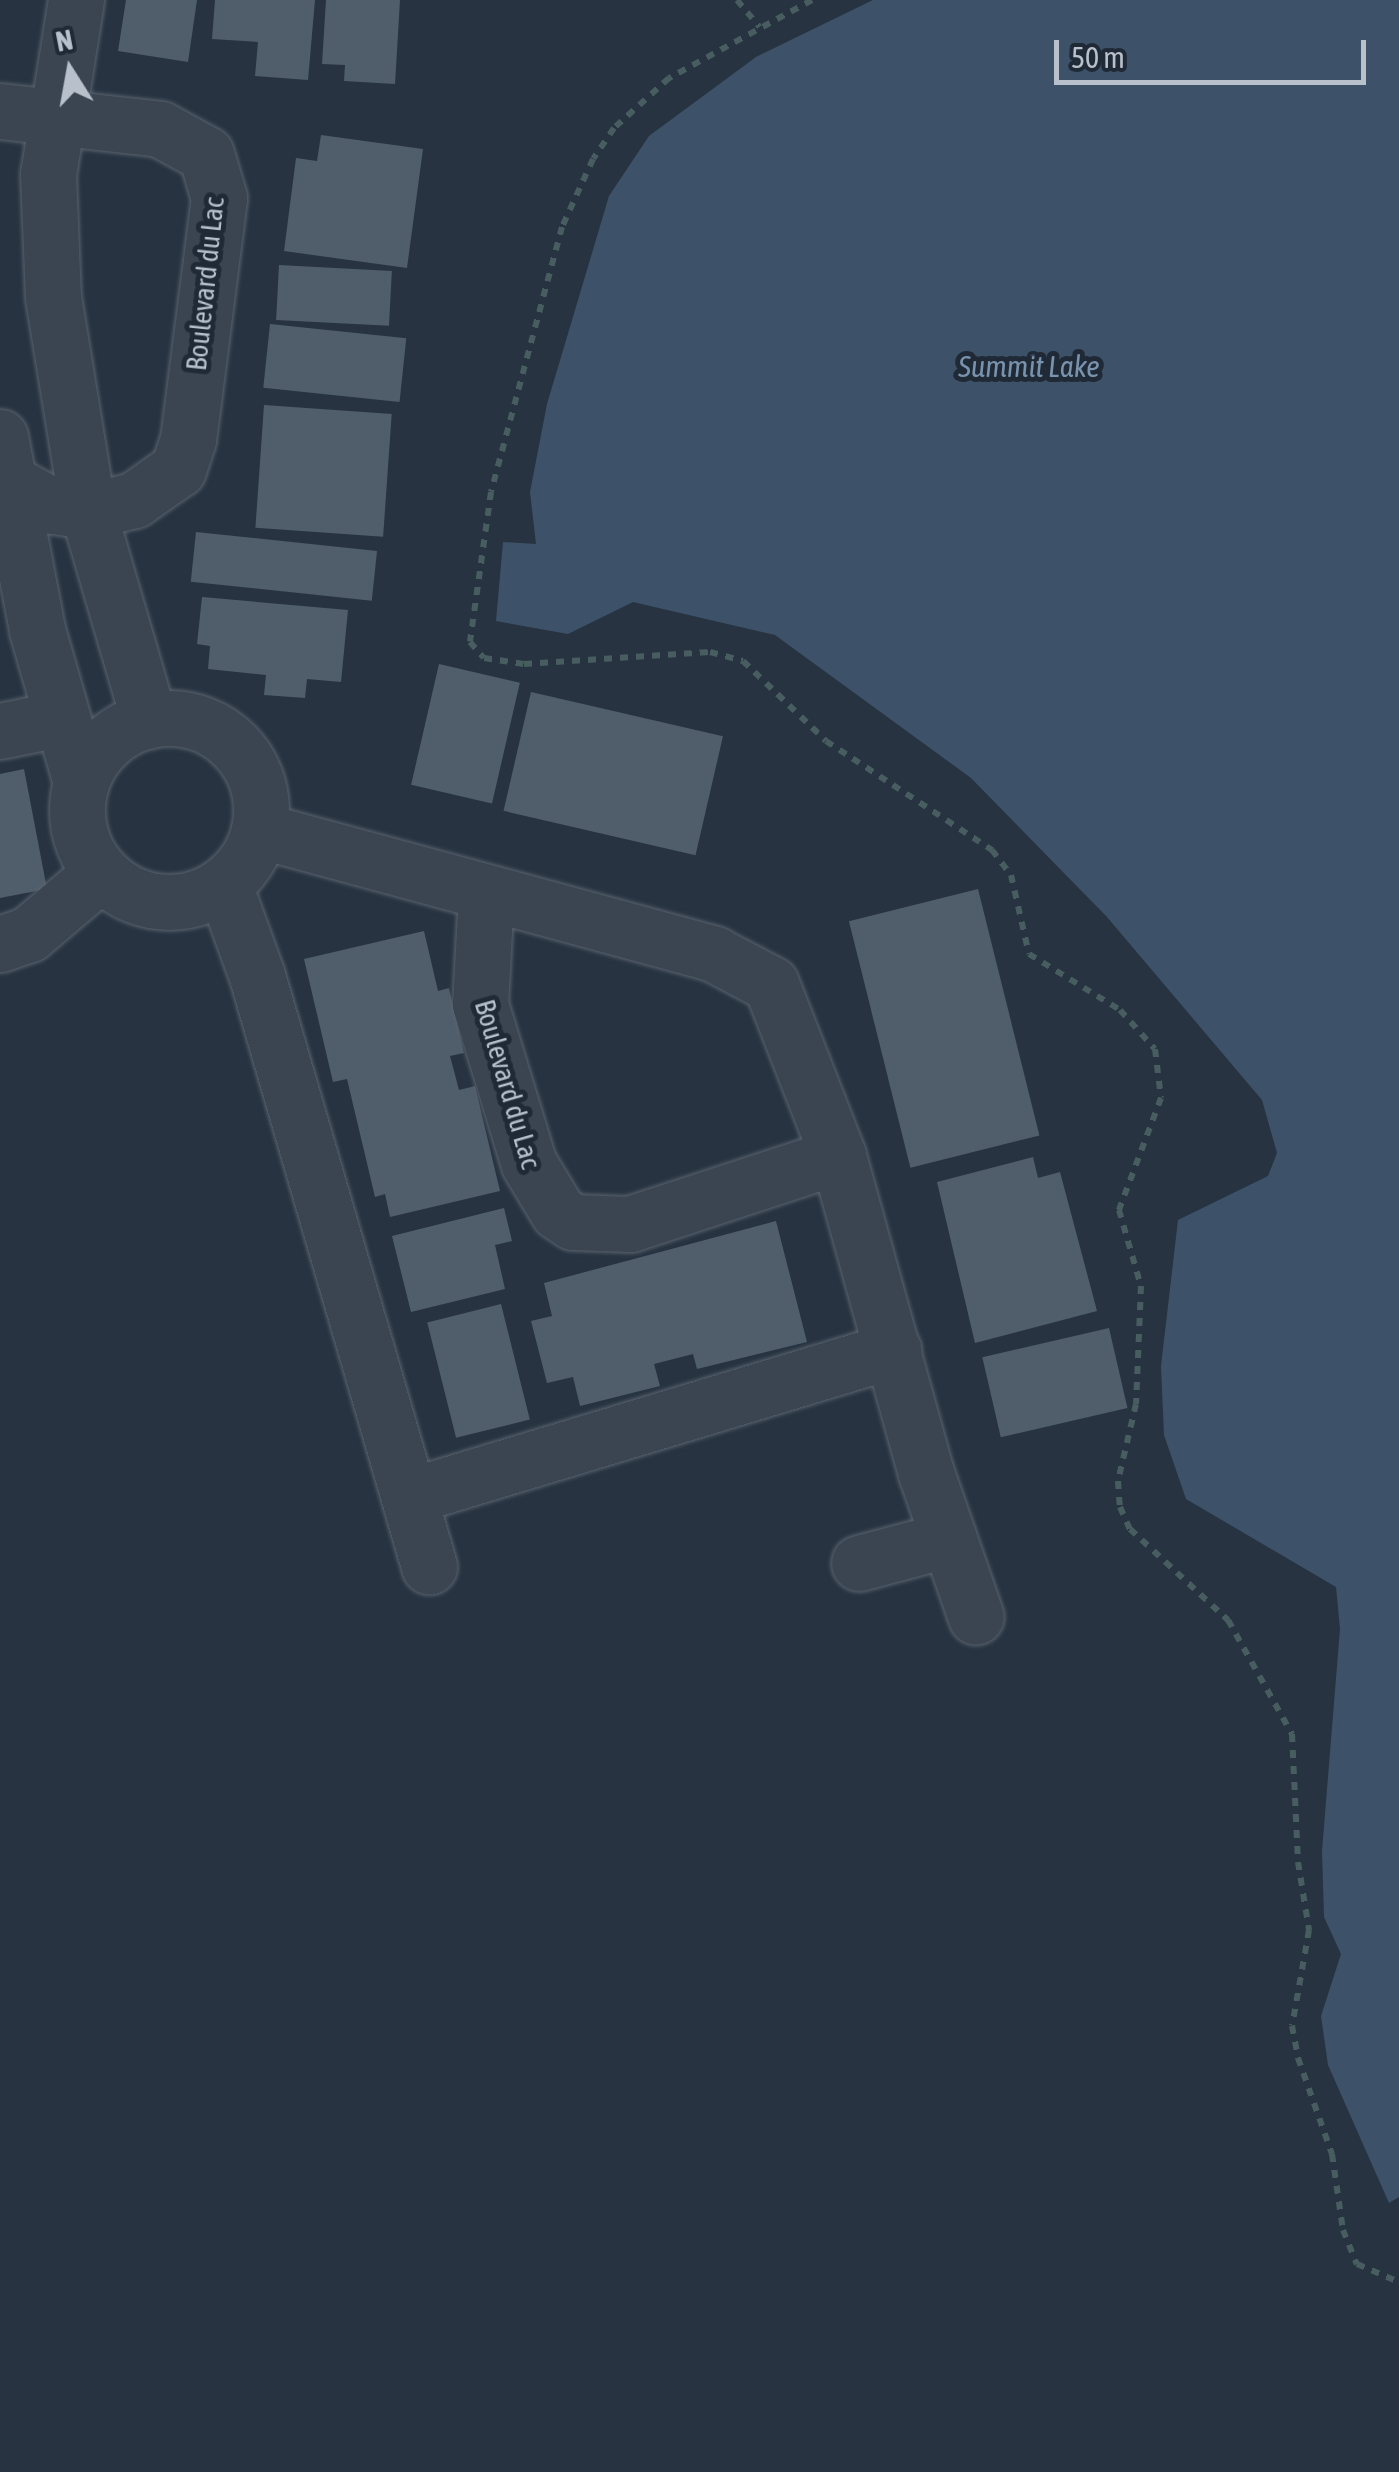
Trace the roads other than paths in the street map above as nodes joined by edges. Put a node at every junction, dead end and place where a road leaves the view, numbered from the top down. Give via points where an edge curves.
1 (76, 0) edge
2 (0, 111) edge
3 (56, 116) junction
4 (4, 460) edge
5 (88, 511) junction
6 (60, 719) junction
7 (149, 720) junction
8 (0, 731) edge
9 (81, 782) junction
10 (260, 830) junction
11 (101, 872) junction
12 (224, 885) junction
13 (486, 894) junction
14 (0, 944) edge
15 (838, 1156) junction
16 (893, 1350) junction
17 (410, 1496) junction
18 (948, 1539) junction
19 (860, 1563) dead end
20 (429, 1566) dead end
21 (976, 1617) dead end

1 - 3 street
2 - 3 street, Boulevard du Lac
3 - 5 street via 49,246
3 - 5 street, Boulevard du Lac via 160,128 194,144 206,154 219,198 188,439 178,469 134,500
4 - 5 street, Boulevard du Lac via 53,506
4 - 6 street, Boulevard du Lac
5 - 7 street
6 - 8 street
6 - 9 street, Boulevard du Lac
7 - 9 street via 101,748
7 - 10 street via 204,724 240,750 262,802
9 - 11 street via 76,810 84,847
10 - 12 street
10 - 13 street
11 - 12 street via 131,894 158,902 188,900
11 - 14 street via 29,934
12 - 17 street via 257,976
13 - 15 street via 714,954 771,984
13 - 15 street, Boulevard du Lac via 480,1004 529,1164 558,1212 573,1222 630,1224
15 - 16 street
16 - 17 street
16 - 18 street
17 - 20 street
18 - 19 street
18 - 21 street

